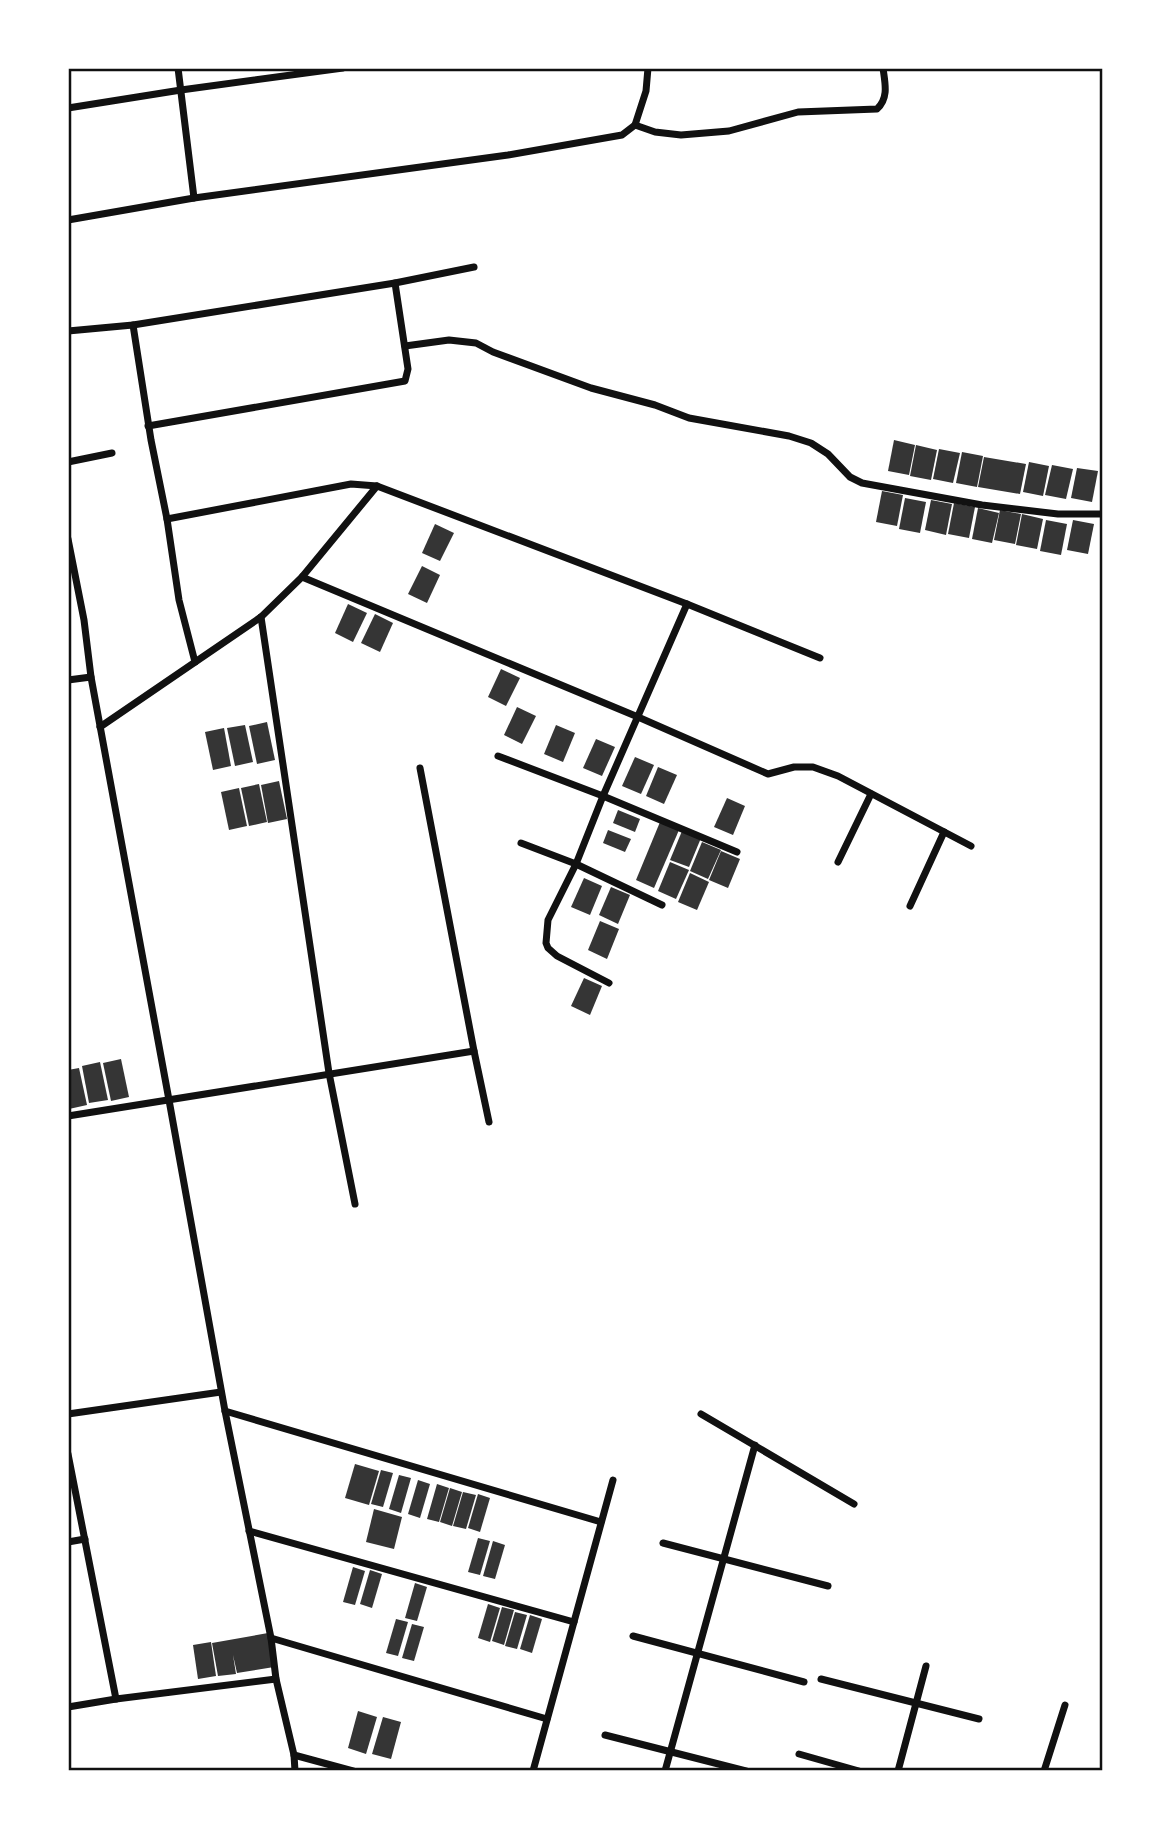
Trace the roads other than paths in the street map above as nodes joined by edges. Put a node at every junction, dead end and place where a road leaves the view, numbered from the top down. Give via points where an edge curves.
1 (178, 68) edge
2 (343, 68) edge
3 (648, 68) edge
4 (883, 68) edge
5 (181, 90) junction
6 (68, 108) edge
7 (635, 125) junction
8 (194, 198) junction
9 (68, 220) edge
10 (474, 267) dead end
11 (396, 283) junction
12 (133, 325) junction
13 (68, 331) edge
14 (405, 346) junction
15 (148, 426) junction
16 (112, 453) dead end
17 (68, 462) edge
18 (377, 486) junction
19 (1103, 513) edge
20 (167, 519) junction
21 (68, 538) edge
22 (302, 577) junction
23 (72, 579) edge
24 (687, 604) junction
25 (261, 617) junction
26 (820, 658) dead end
27 (195, 662) junction
28 (90, 677) junction
29 (68, 680) edge
30 (638, 716) junction
31 (100, 727) junction
32 (498, 756) dead end
33 (420, 768) dead end
34 (872, 794) junction
35 (603, 796) junction
36 (944, 832) junction
37 (521, 843) dead end
38 (971, 846) dead end
39 (737, 852) dead end
40 (838, 862) dead end
41 (576, 864) junction
42 (662, 905) dead end
43 (910, 906) dead end
44 (610, 983) dead end
45 (474, 1051) junction
46 (329, 1073) junction
47 (169, 1100) junction
48 (68, 1116) edge
49 (489, 1122) dead end
50 (355, 1204) dead end
51 (221, 1392) junction
52 (225, 1411) junction
53 (68, 1414) edge
54 (701, 1414) dead end
55 (755, 1445) junction
56 (68, 1454) edge
57 (613, 1480) dead end
58 (854, 1504) dead end
59 (601, 1522) junction
60 (249, 1531) junction
61 (85, 1539) junction
62 (68, 1542) edge
63 (663, 1543) dead end
64 (724, 1559) junction
65 (828, 1587) dead end
66 (573, 1622) junction
67 (633, 1636) dead end
68 (271, 1638) junction
69 (698, 1653) junction
70 (926, 1666) dead end
71 (276, 1679) junction
72 (821, 1679) dead end
73 (804, 1682) dead end
74 (116, 1699) junction
75 (916, 1703) junction
76 (1065, 1705) dead end
77 (68, 1707) edge
78 (547, 1719) junction
79 (979, 1719) dead end
80 (605, 1735) dead end
81 (671, 1752) junction
82 (799, 1754) dead end
83 (294, 1755) junction
84 (295, 1771) edge
85 (353, 1771) edge
86 (533, 1771) edge
87 (666, 1771) edge
88 (746, 1771) edge
89 (859, 1771) edge
90 (898, 1771) edge
91 (1044, 1771) edge

1 - 5 street
2 - 5 street
3 - 7 street
4 - 7 street via 886,97 877,109 798,112 729,131 681,135
5 - 6 street
5 - 8 street
7 - 8 street via 622,135 508,155
8 - 9 street
10 - 11 street
11 - 12 street
11 - 14 street
12 - 13 street
12 - 15 street
14 - 15 street via 405,381
14 - 19 street via 476,343 591,388 689,418 789,436 811,443 862,483 982,505 1059,514
15 - 20 street
16 - 17 street
18 - 20 street via 351,484
18 - 22 street
18 - 24 street
20 - 27 street via 179,600
21 - 23 street
22 - 25 street
22 - 30 street
23 - 28 street via 84,620
24 - 26 street
24 - 30 street
25 - 27 street
25 - 46 street
27 - 31 street
28 - 29 street
28 - 31 street
30 - 34 street via 768,774 813,767
30 - 35 street
31 - 47 street
32 - 35 street
33 - 45 street
34 - 36 street
34 - 40 street
35 - 39 street
35 - 41 street
36 - 38 street
36 - 43 street
37 - 41 street
41 - 42 street
41 - 44 street via 548,920 545,943 557,956
45 - 46 street
45 - 49 street
46 - 47 street
46 - 50 street
47 - 48 street
47 - 51 street
51 - 52 street
51 - 53 street
52 - 59 street
52 - 60 street
54 - 55 street
55 - 58 street
55 - 64 street
56 - 61 street
57 - 59 street
59 - 66 street
60 - 66 street
60 - 68 street
61 - 62 street
61 - 74 street
63 - 64 street
64 - 65 street
64 - 69 street
66 - 78 street
67 - 69 street
68 - 71 street
68 - 78 street
69 - 73 street
69 - 81 street
70 - 75 street
71 - 74 street
71 - 83 street
72 - 75 street
74 - 77 street
75 - 79 street
75 - 90 street
76 - 91 street
78 - 86 street
80 - 81 street
81 - 87 street
81 - 88 street
82 - 89 street
83 - 84 street
83 - 85 street

